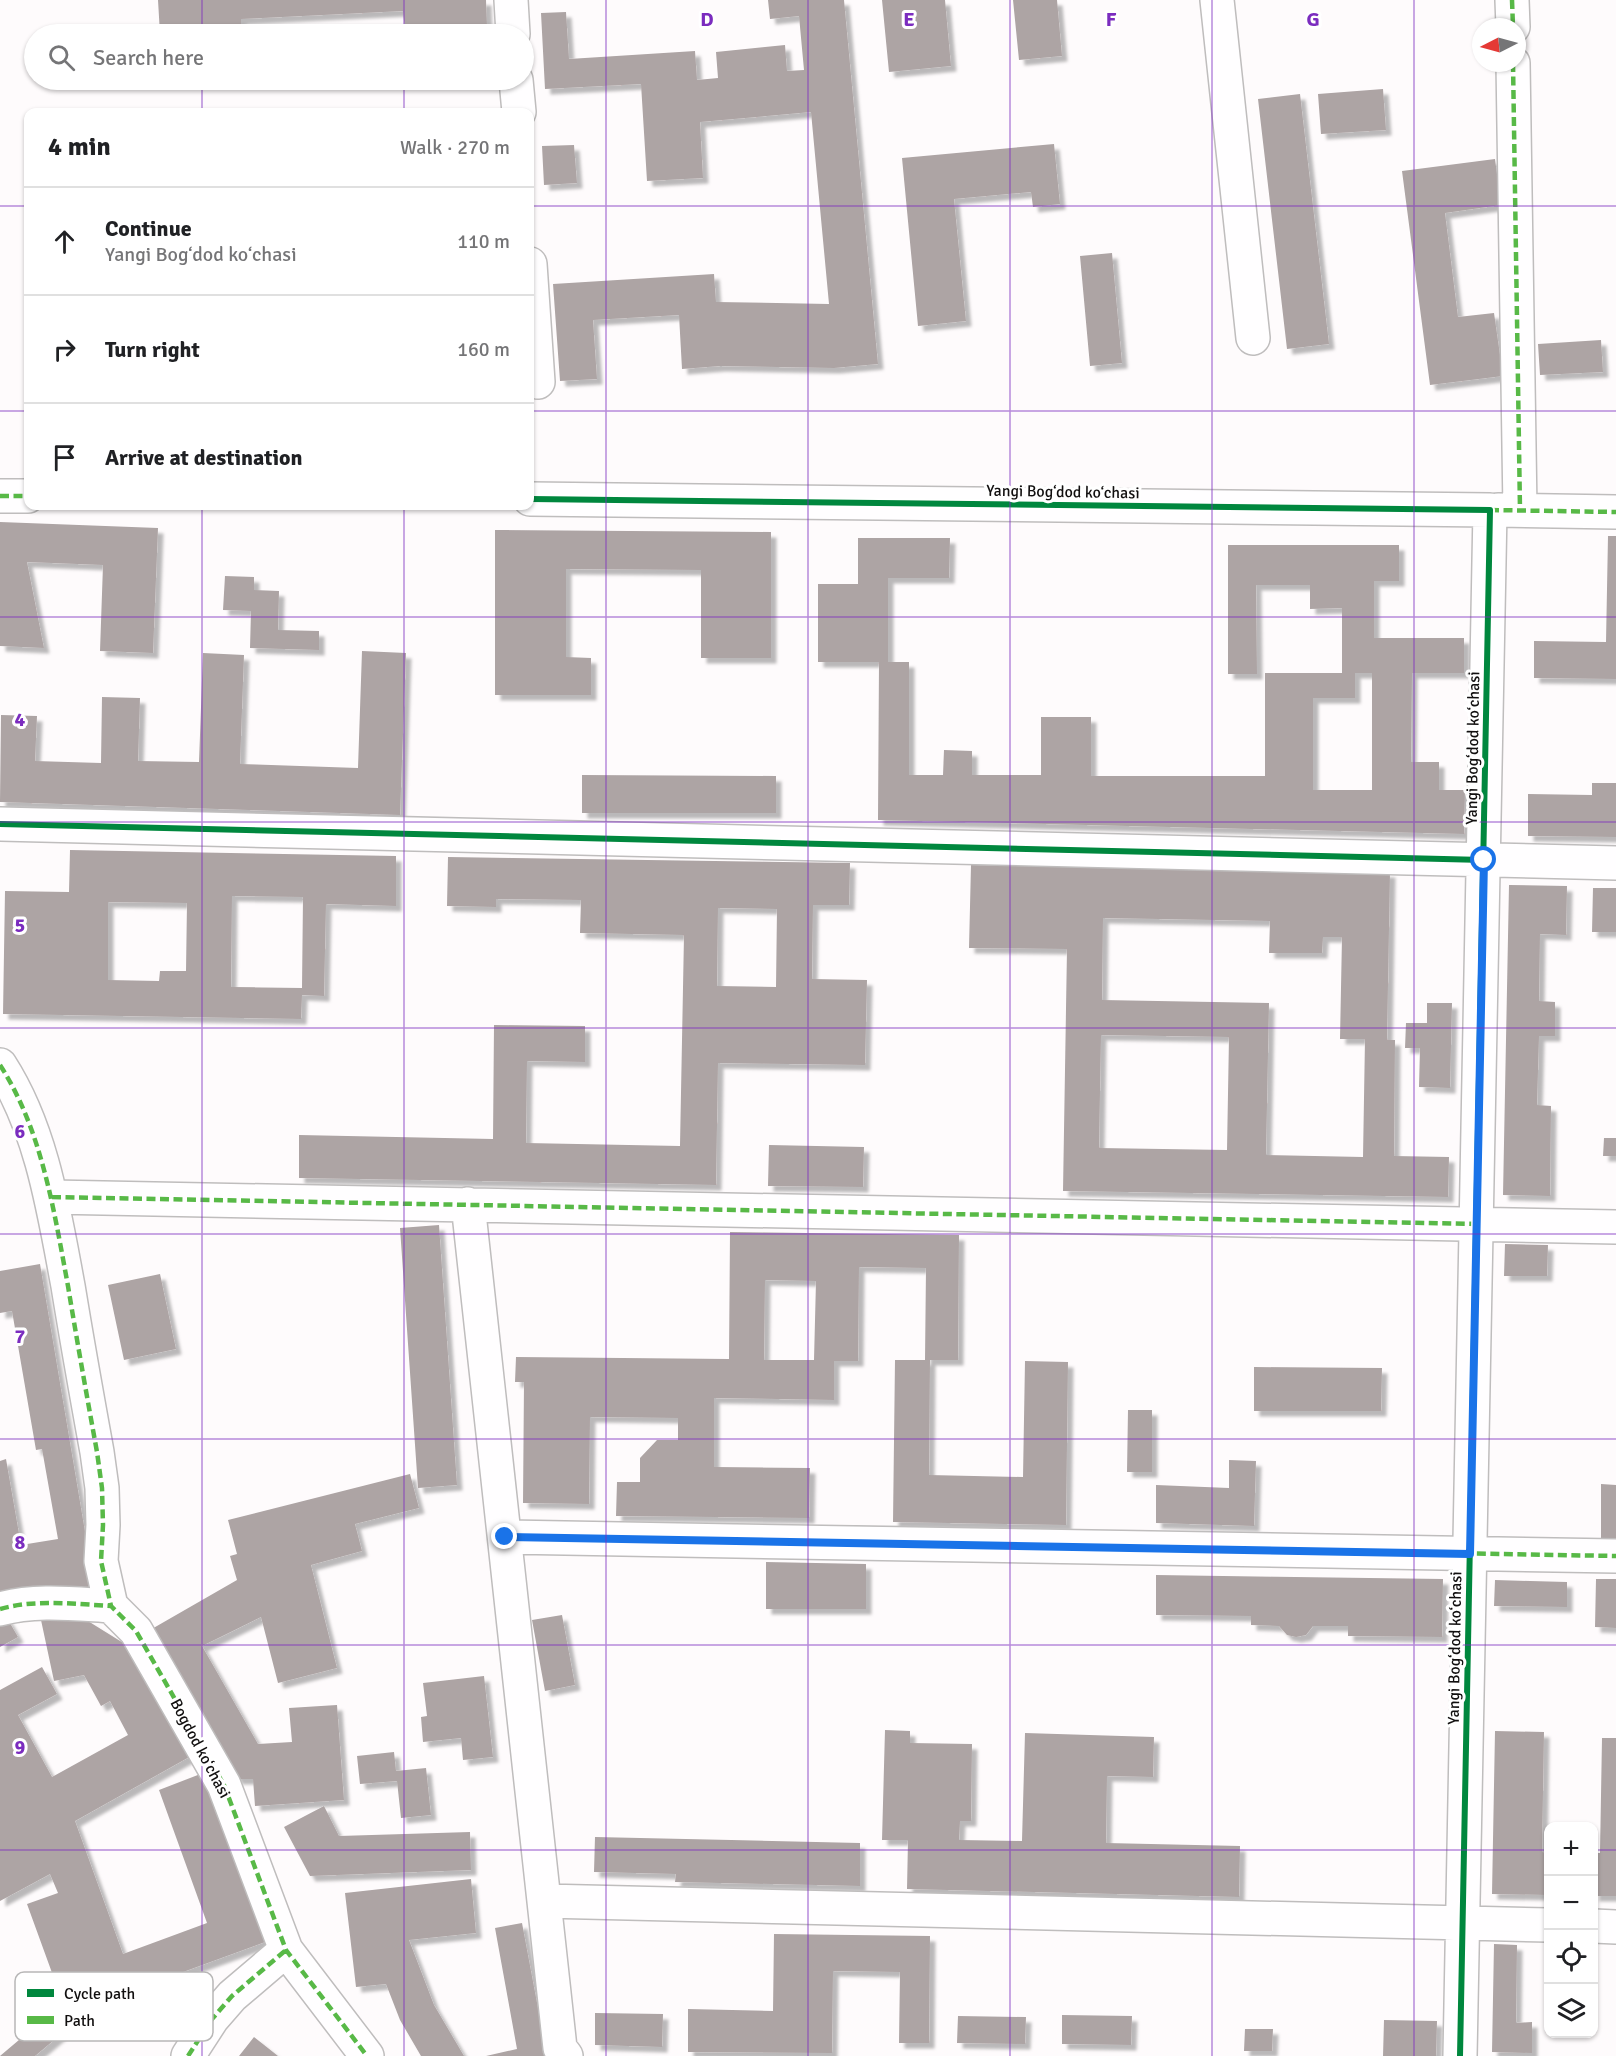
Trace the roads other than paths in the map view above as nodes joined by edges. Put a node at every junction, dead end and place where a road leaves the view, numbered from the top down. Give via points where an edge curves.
1 (511, 0) edge
2 (1217, 0) edge
3 (1512, 0) edge
4 (1513, 18) edge
5 (512, 24) edge
6 (1513, 72) edge
7 (517, 90) edge
8 (519, 108) edge
9 (534, 323) edge
10 (1253, 338) dead end
11 (538, 382) dead end
12 (0, 496) edge
13 (24, 496) edge
14 (534, 499) edge
15 (1505, 510) junction
16 (1616, 512) edge
17 (0, 824) edge
18 (1484, 860) junction
19 (1616, 863) edge
20 (0, 1065) edge
21 (52, 1197) junction
22 (468, 1204) junction
23 (1476, 1224) junction
24 (1616, 1227) edge
25 (505, 1537) junction
26 (1470, 1554) junction
27 (1616, 1556) edge
28 (111, 1606) junction
29 (0, 1609) edge
30 (544, 1901) junction
31 (1462, 1923) junction
32 (1544, 1925) edge
33 (1598, 1926) edge
34 (1616, 1926) edge
35 (286, 1950) junction
36 (213, 2018) edge
37 (198, 2041) edge
38 (188, 2056) edge
39 (367, 2056) edge
40 (566, 2056) edge
41 (1460, 2056) edge

1 - 5 street
2 - 10 street
3 - 4 street
6 - 15 street
7 - 8 street
9 - 11 street
12 - 13 street
14 - 15 street, Yangi Bogʻdod koʻchasi
15 - 16 street
15 - 18 street, Yangi Bogʻdod koʻchasi
17 - 18 street
18 - 19 street
18 - 23 street, Yangi Bogʻdod koʻchasi
20 - 21 street via 29,1125
21 - 22 street
21 - 28 street via 100,1470 101,1562
22 - 23 street
22 - 25 street
23 - 24 street
23 - 26 street, Yangi Bogʻdod koʻchasi
25 - 26 street
25 - 30 street
26 - 27 street
26 - 31 street, Yangi Bogʻdod koʻchasi
28 - 29 street via 52,1603
28 - 35 street, Bogdod koʻchasi via 136,1631 224,1785
30 - 31 street
30 - 40 street via 560,2048
31 - 32 street
31 - 41 street, Yangi Bogʻdod koʻchasi
33 - 34 street
35 - 36 street via 232,1996
35 - 39 street, Bogdod koʻchasi
37 - 38 street

